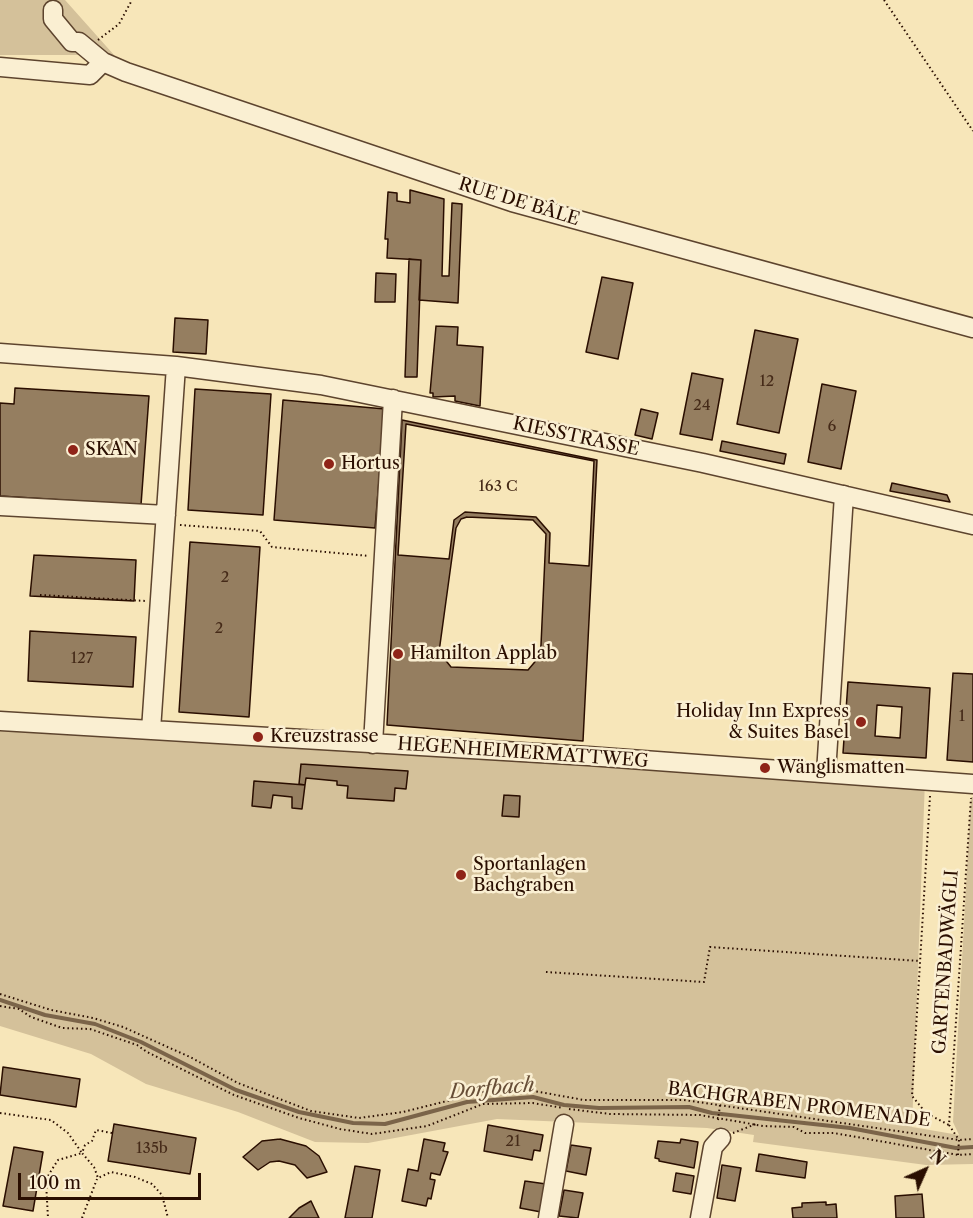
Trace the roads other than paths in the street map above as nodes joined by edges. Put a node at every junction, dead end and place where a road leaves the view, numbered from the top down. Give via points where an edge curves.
1 (50, 5) edge
2 (103, 62) junction
3 (0, 67) edge
4 (973, 328) edge
5 (0, 353) edge
6 (176, 366) junction
7 (393, 399) junction
8 (844, 495) junction
9 (0, 506) edge
10 (165, 519) junction
11 (973, 525) edge
12 (0, 721) edge
13 (151, 730) junction
14 (373, 744) junction
15 (826, 773) junction
16 (972, 784) edge
17 (564, 1124) dead end
18 (721, 1138) road end
19 (548, 1218) edge
20 (700, 1218) edge

1 - 2 street, RUE DE BÂLE via 53,19 72,42
2 - 3 street via 90,75
2 - 4 street, RUE DE BÂLE via 512,202
5 - 6 street, KIESSTRASSE
6 - 7 street, KIESSTRASSE via 321,385
6 - 10 street
7 - 8 street, KIESSTRASSE
7 - 14 street
8 - 11 street, KIESSTRASSE
8 - 15 street
9 - 10 street
10 - 13 street
12 - 13 street, HEGENHEIMERMATTWEG
13 - 14 street, HEGENHEIMERMATTWEG
14 - 15 street, HEGENHEIMERMATTWEG
15 - 16 street, HEGENHEIMERMATTWEG
17 - 19 street
18 - 20 street via 713,1147

